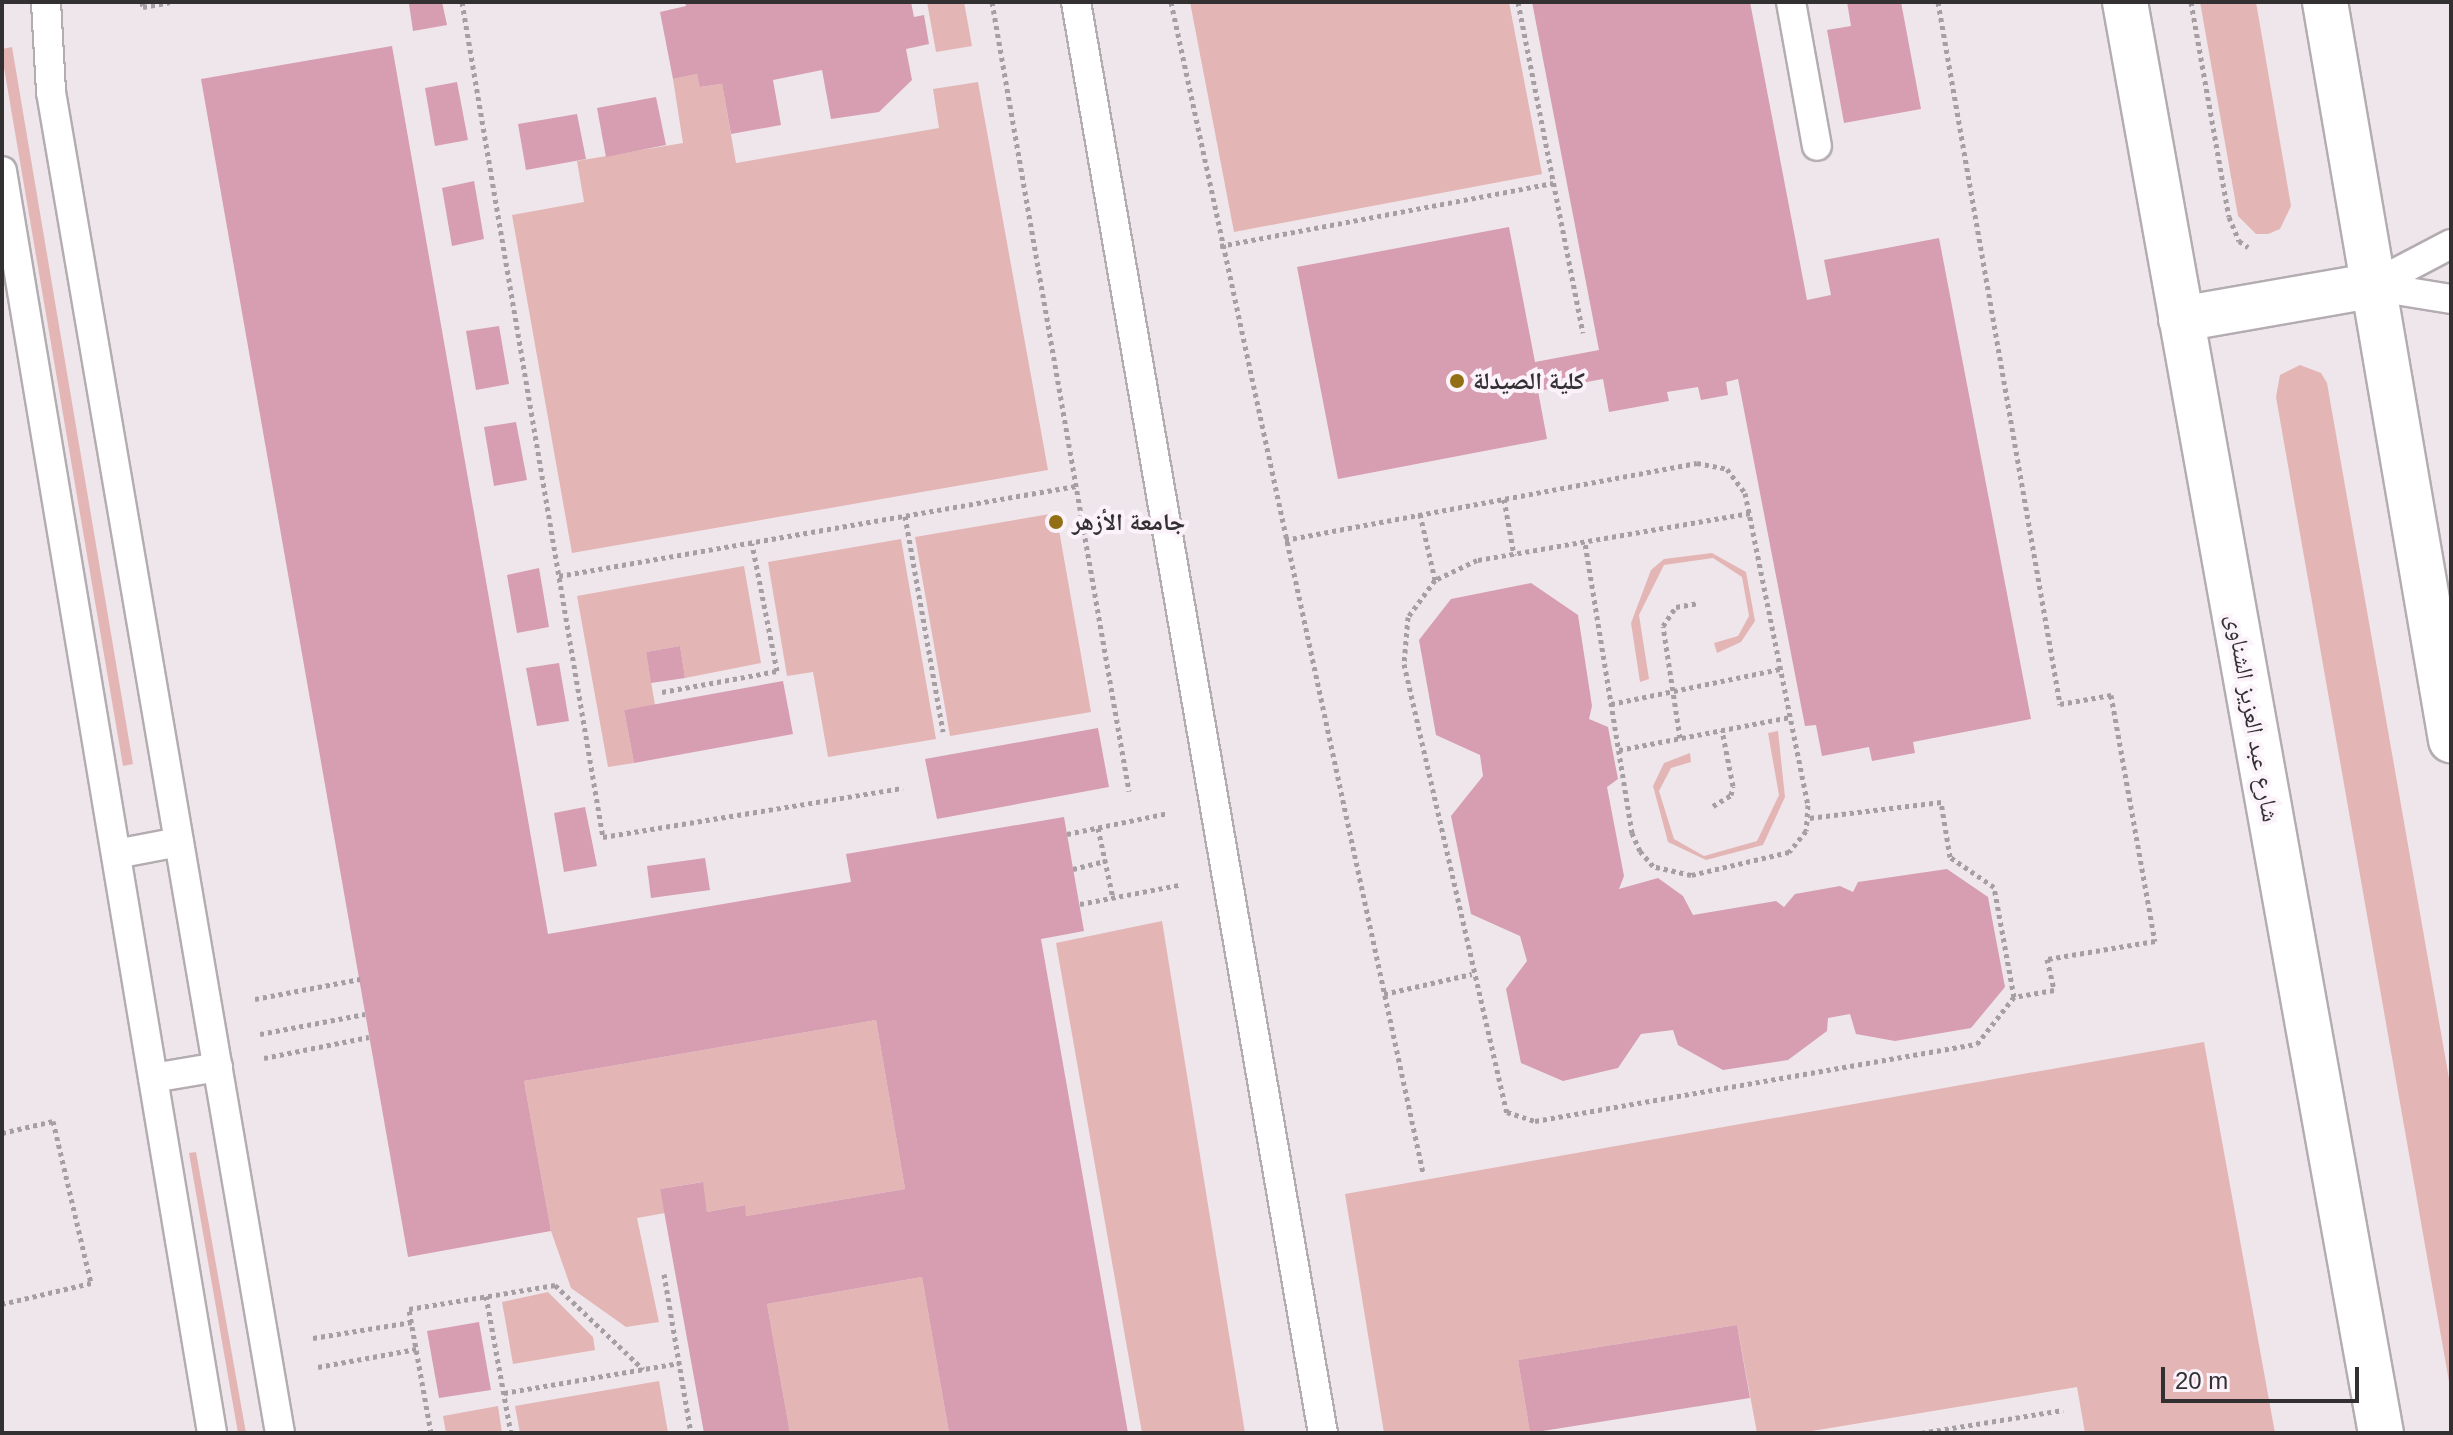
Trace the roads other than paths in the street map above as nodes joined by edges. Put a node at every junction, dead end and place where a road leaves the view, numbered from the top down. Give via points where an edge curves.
1 (46, 2) edge
2 (1076, 2) edge
3 (1791, 2) edge
4 (2125, 2) edge
5 (2325, 2) edge
6 (1817, 146) dead end
7 (2, 171) edge
8 (2451, 244) edge
9 (2371, 286) junction
10 (2451, 299) edge
11 (2181, 319) junction
12 (2451, 740) edge
13 (179, 842) junction
14 (116, 854) junction
15 (218, 1067) junction
16 (153, 1078) junction
17 (212, 1433) edge
18 (280, 1433) edge
19 (1323, 1433) edge
20 (2381, 1433) edge

1 - 13 lane via 51,92
2 - 19 lane
3 - 6 lane
4 - 11 street, شارع عبد العزيز الشناوى
5 - 9 street
7 - 14 lane
8 - 9 lane
9 - 10 lane
9 - 11 street
9 - 12 street
11 - 20 street, شارع عبد العزيز الشناوى
13 - 14 lane
13 - 15 lane
14 - 16 lane
15 - 16 lane
15 - 18 lane
16 - 17 lane

